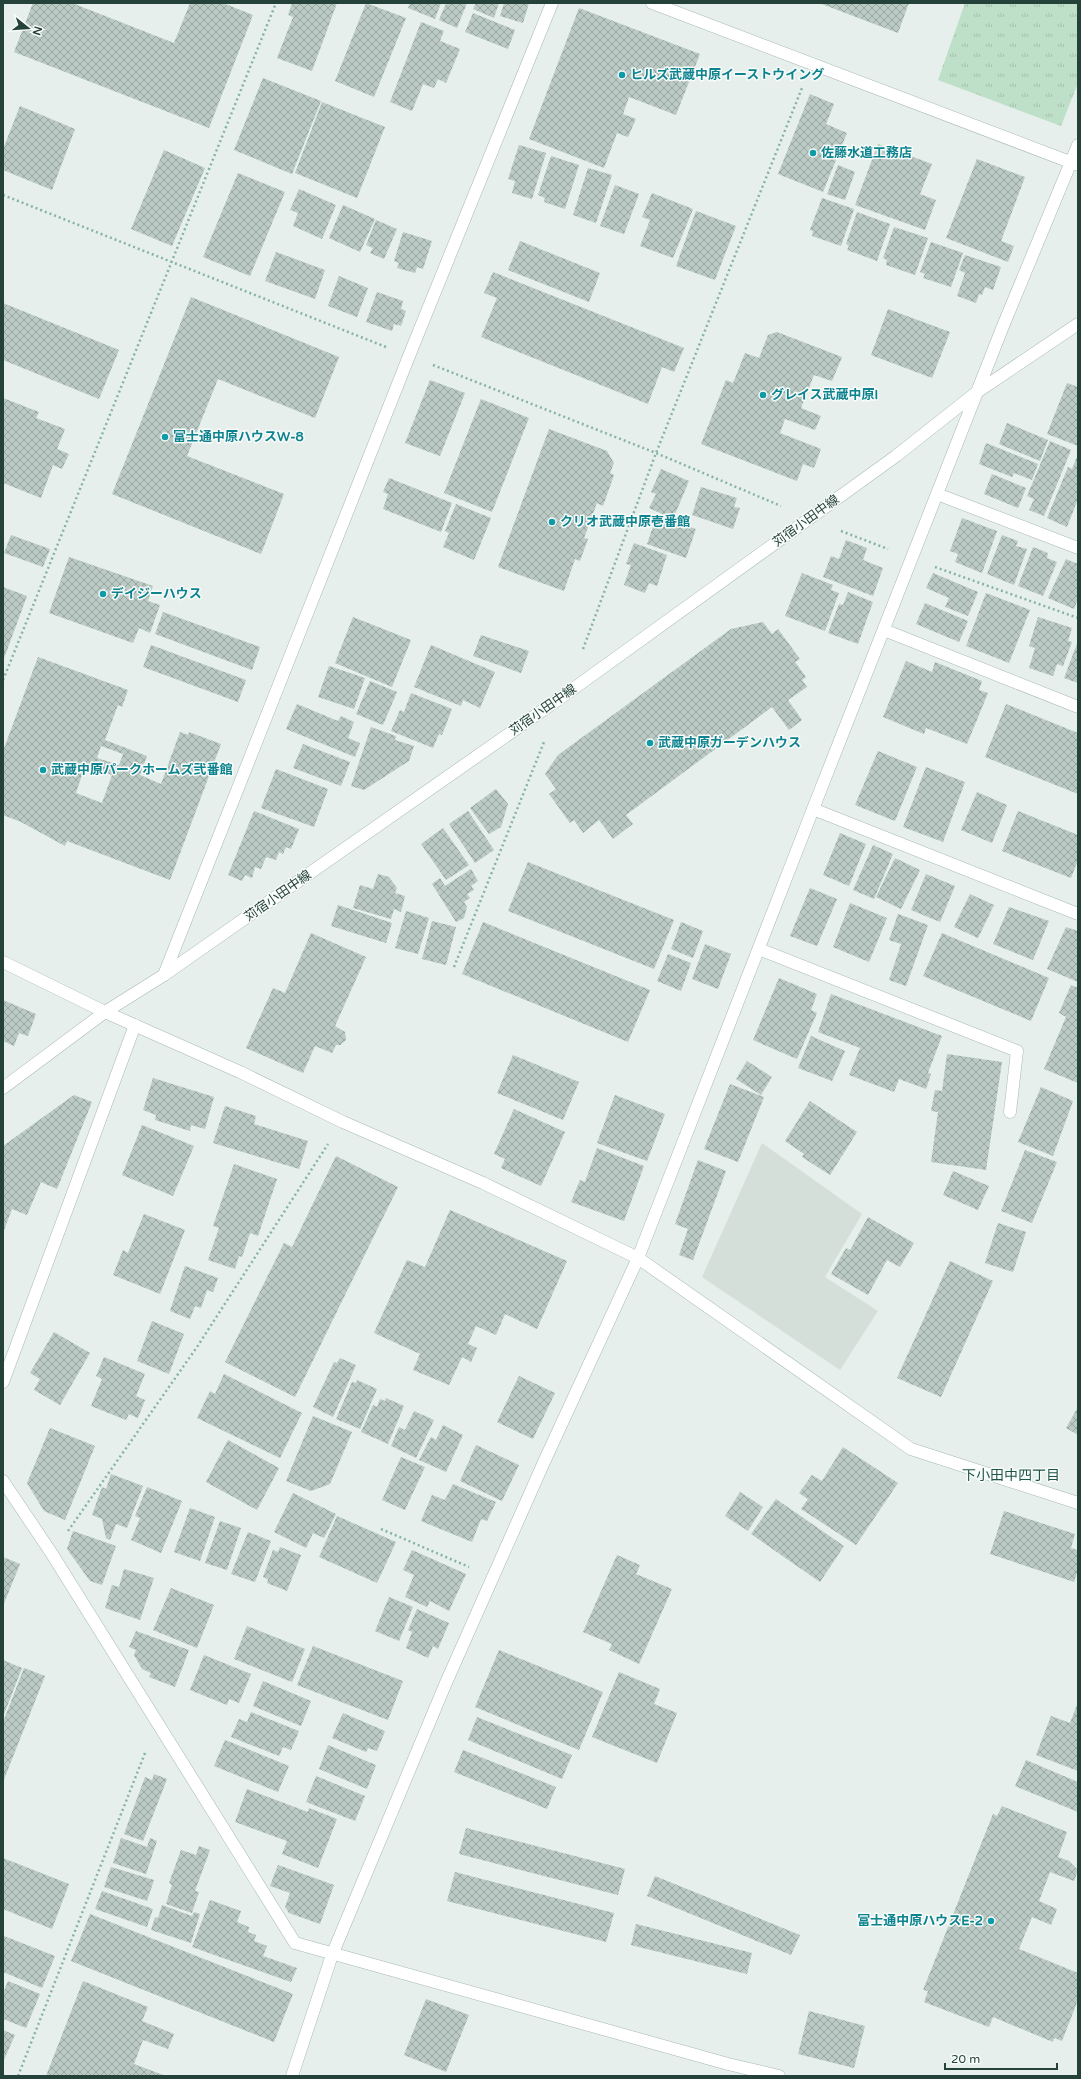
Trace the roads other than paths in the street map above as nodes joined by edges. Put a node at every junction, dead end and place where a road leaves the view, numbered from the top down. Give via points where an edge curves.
1 (552, 3) edge
2 (652, 3) edge
3 (1078, 145) edge
4 (1074, 164) edge
5 (1078, 324) edge
6 (977, 392) junction
7 (937, 494) junction
8 (1078, 548) edge
9 (884, 630) junction
10 (1078, 707) edge
11 (813, 808) junction
12 (1078, 914) edge
13 (759, 949) junction
14 (3, 962) edge
15 (164, 975) junction
16 (105, 1012) junction
17 (135, 1025) junction
18 (3, 1088) edge
19 (1010, 1112) dead end
20 (638, 1258) junction
21 (3, 1382) edge
22 (3, 1481) edge
23 (1078, 1503) edge
24 (332, 1954) junction
25 (292, 2076) edge
26 (779, 2076) edge

1 - 15 street
2 - 4 street
3 - 4 street
4 - 6 street
5 - 6 street, 苅宿小田中線
6 - 7 street
6 - 15 street, 苅宿小田中線 via 896,456 566,694
7 - 8 street
7 - 9 street
9 - 10 street
9 - 11 street
11 - 12 street
11 - 13 street
13 - 19 street via 1017,1051
13 - 20 street
14 - 16 street
15 - 16 street, 苅宿小田中線
16 - 17 street
16 - 18 street, 苅宿小田中線
17 - 20 street via 343,1122 483,1183
17 - 21 street
20 - 23 street via 911,1449
20 - 24 street via 445,1685
22 - 24 street via 52,1554 295,1943
24 - 25 street
24 - 26 street

